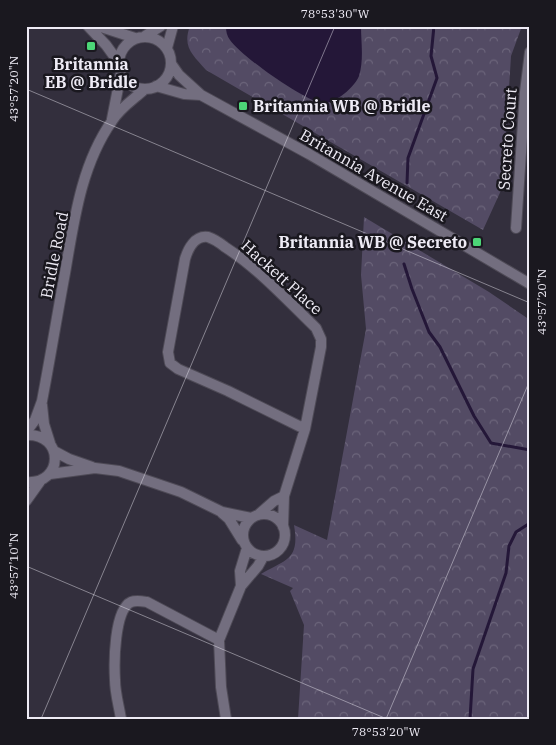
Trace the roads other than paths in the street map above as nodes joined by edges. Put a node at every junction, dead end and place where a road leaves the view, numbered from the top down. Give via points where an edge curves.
1 (88, 26) edge
2 (98, 26) edge
3 (161, 26) edge
4 (173, 26) edge
5 (140, 37) junction
6 (167, 48) junction
7 (530, 52) edge
8 (119, 63) junction
9 (172, 65) junction
10 (121, 73) junction
11 (156, 86) junction
12 (145, 89) junction
13 (201, 95) junction
14 (112, 120) junction
15 (516, 228) dead end
16 (530, 284) edge
17 (42, 401) junction
18 (305, 429) junction
19 (26, 434) edge
20 (52, 447) junction
21 (95, 468) junction
22 (50, 474) junction
23 (41, 480) junction
24 (26, 482) edge
25 (284, 496) junction
26 (26, 501) edge
27 (222, 512) junction
28 (255, 516) junction
29 (283, 527) junction
30 (244, 544) junction
31 (263, 557) junction
32 (241, 586) junction
33 (219, 640) junction
34 (121, 719) edge
35 (226, 719) edge

1 - 8 street
2 - 5 street
3 - 5 street
4 - 6 street
5 - 6 street via 158,40
5 - 8 street via 125,46
6 - 9 street
7 - 15 street, Secreto Court
8 - 10 street
9 - 11 street via 168,77
9 - 13 street, Britannia Avenue East
10 - 12 street via 130,84
10 - 14 street, Bridle Road
11 - 12 street
11 - 13 street, Britannia Avenue East
12 - 14 street, Bridle Road
13 - 16 street, Britannia Avenue East via 309,154
14 - 17 street, Bridle Road via 95,152 80,197
17 - 19 street, Bridle Road
17 - 20 street, Bridle Road via 44,424
18 - 18 street, Hackett Place via 321,346 318,331 238,255 209,237 198,239 187,250 168,352 170,363 178,370
18 - 25 street, Hackett Place
19 - 20 street via 37,436
20 - 21 street
20 - 22 street via 54,464
21 - 22 street
21 - 27 street via 146,479
22 - 23 street
23 - 24 street
23 - 26 street
25 - 28 street
25 - 29 street, Hackett Place
27 - 28 street
27 - 30 street
28 - 29 street via 270,515
28 - 30 street via 243,529
29 - 31 street via 285,539 282,546
30 - 31 street via 254,554
30 - 32 street
31 - 32 street
32 - 33 street
33 - 34 street via 147,602 139,600 126,606 117,638 115,682
33 - 35 street

